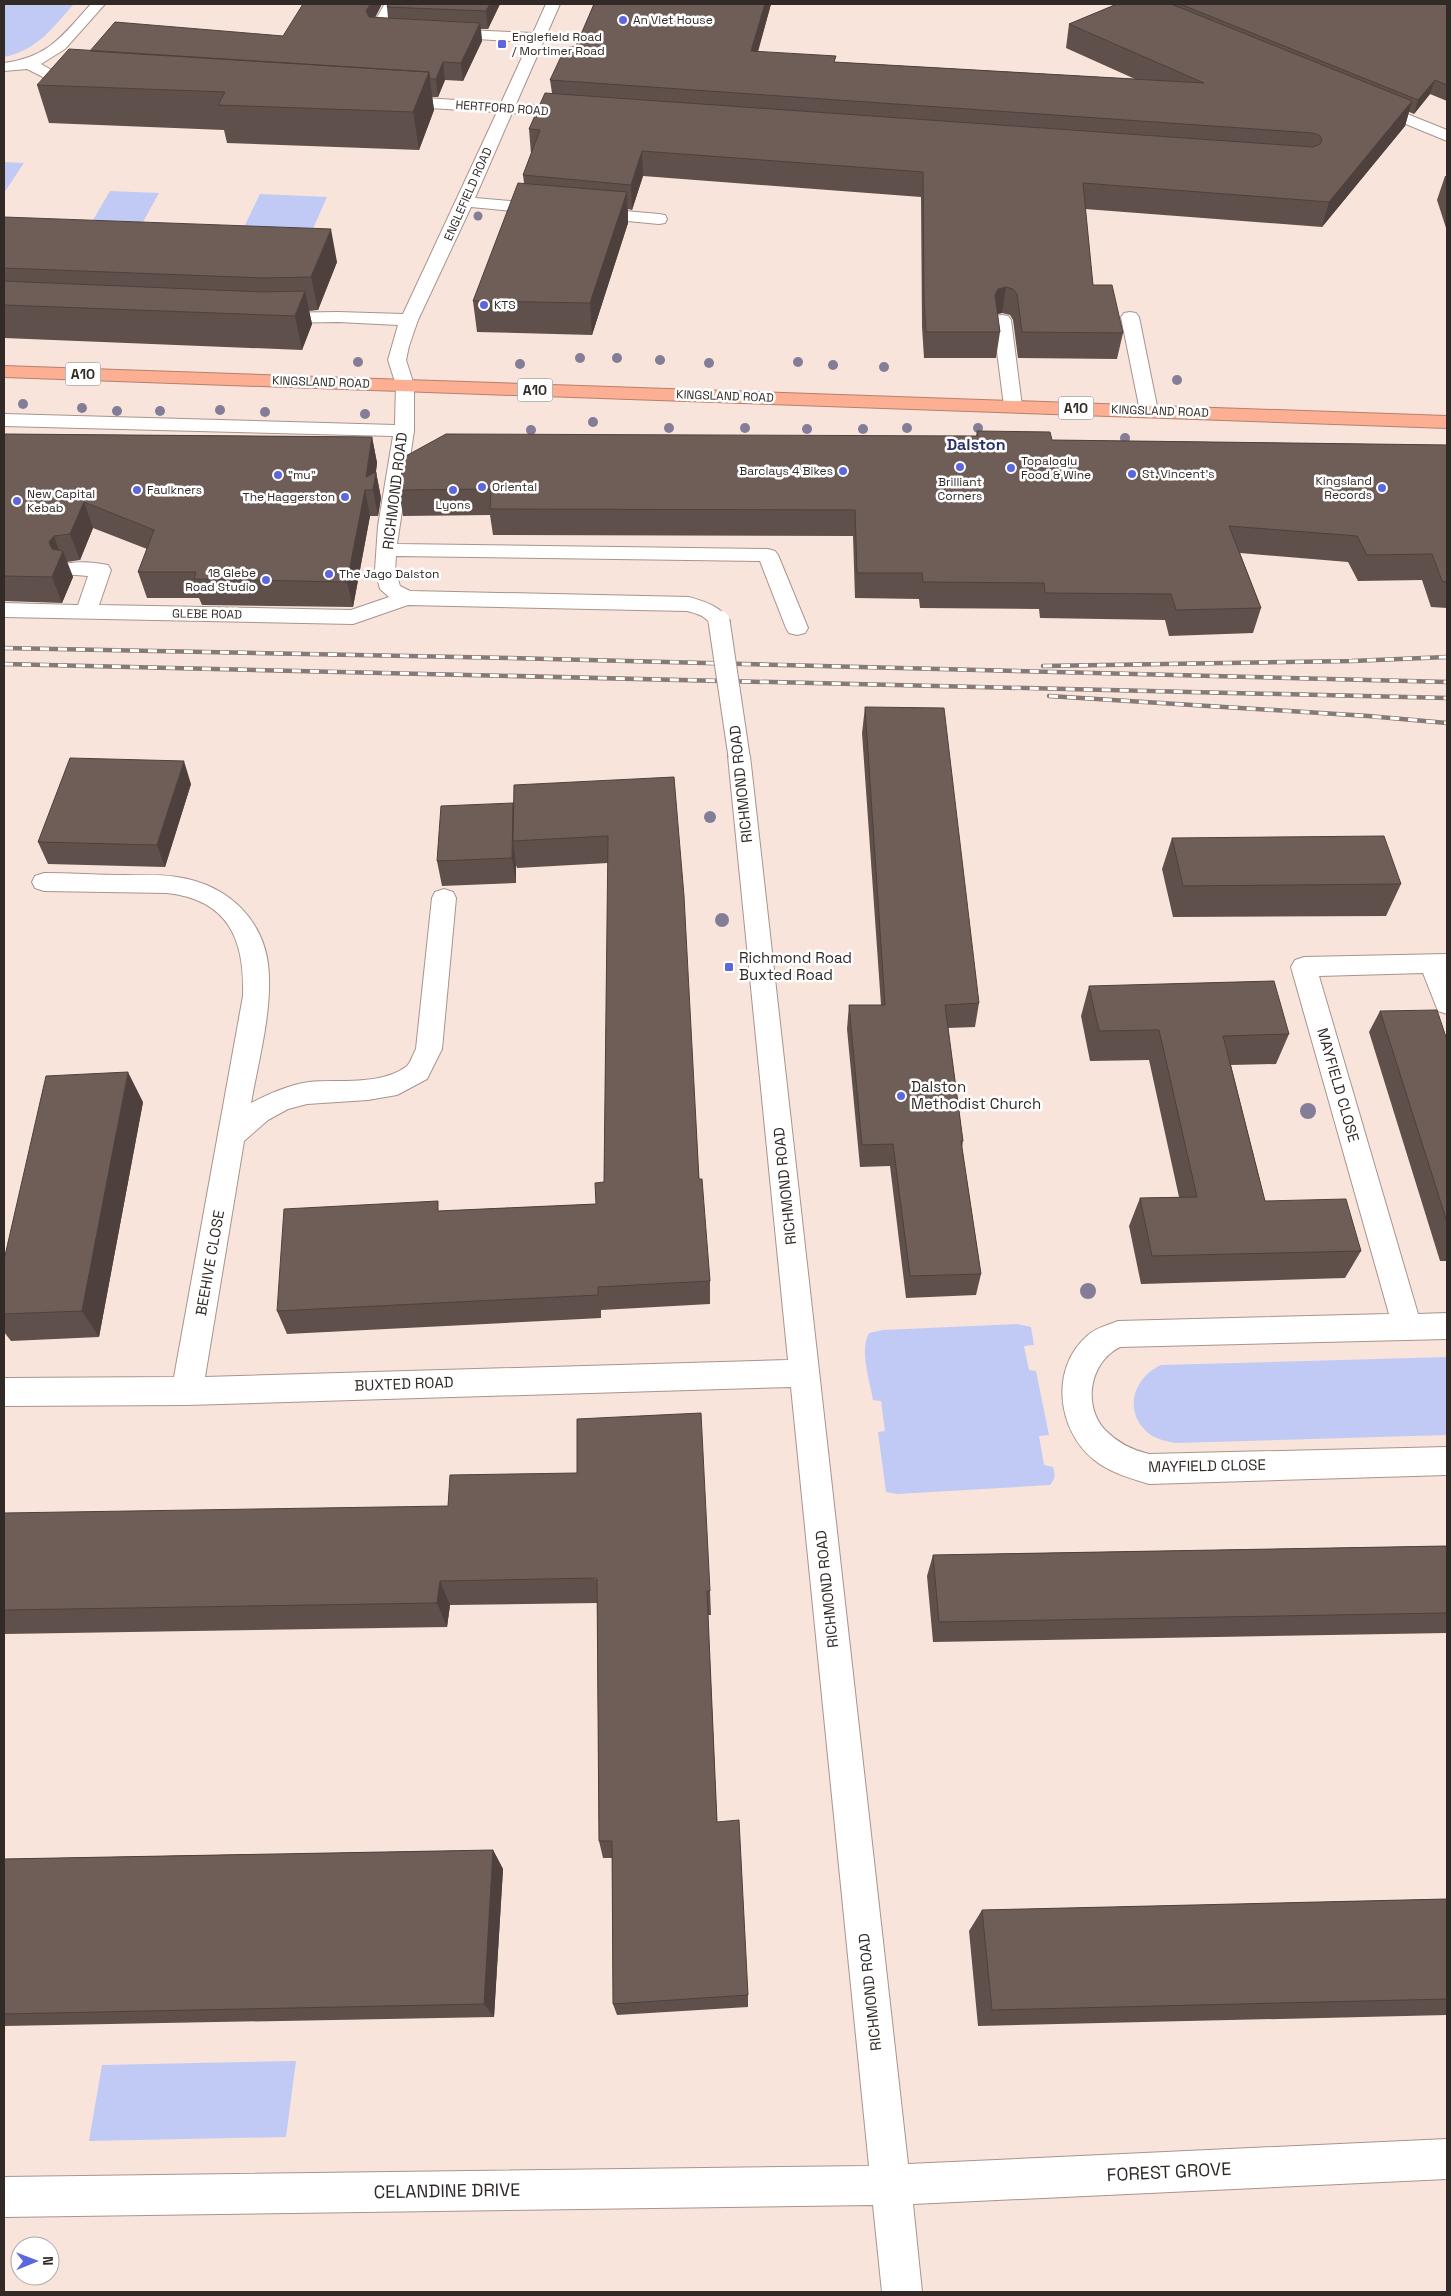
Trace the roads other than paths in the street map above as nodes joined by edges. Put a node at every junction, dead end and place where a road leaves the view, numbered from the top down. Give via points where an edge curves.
1 (98, 4) edge
2 (553, 4) edge
3 (389, 8) edge
4 (414, 32) edge
5 (433, 33) edge
6 (537, 38) junction
7 (30, 64) junction
8 (4, 67) edge
9 (99, 83) edge
10 (1357, 99) edge
11 (376, 100) edge
12 (507, 108) junction
13 (589, 113) edge
14 (1447, 136) edge
15 (465, 202) junction
16 (659, 219) dead end
17 (253, 317) edge
18 (1130, 317) dead end
19 (409, 320) junction
20 (1002, 320) edge
21 (4, 370) edge
22 (405, 385) junction
23 (1012, 406) junction
24 (1149, 411) junction
25 (4, 420) edge
26 (1447, 422) edge
27 (404, 431) junction
28 (387, 550) junction
29 (71, 570) dead end
30 (406, 598) junction
31 (4, 610) edge
32 (86, 612) junction
33 (797, 628) dead end
34 (44, 882) dead end
35 (444, 898) dead end
36 (1440, 963) edge
37 (1447, 1004) edge
38 (233, 1135) junction
39 (1447, 1326) edge
40 (1407, 1327) junction
41 (805, 1373) junction
42 (187, 1391) junction
43 (4, 1392) edge
44 (1447, 1461) edge
45 (1447, 2159) edge
46 (890, 2185) junction
47 (4, 2197) edge
48 (902, 2292) edge

1 - 7 street via 61,44
2 - 6 street, ENGLEFIELD ROAD
3 - 4 street via 377,30
5 - 6 street
6 - 12 street, ENGLEFIELD ROAD
7 - 8 street
7 - 9 street via 68,80
10 - 14 street
11 - 12 street, HERTFORD ROAD
12 - 13 street, HERTFORD ROAD
12 - 15 street, ENGLEFIELD ROAD
15 - 16 street
15 - 19 street, ENGLEFIELD ROAD
17 - 19 street
18 - 24 street
19 - 22 street, ENGLEFIELD ROAD via 397,360
20 - 23 street
21 - 22 highway, KINGSLAND ROAD / A10
22 - 23 highway, KINGSLAND ROAD / A10
22 - 27 street, RICHMOND ROAD
23 - 24 highway, KINGSLAND ROAD / A10
24 - 26 highway, KINGSLAND ROAD / A10
25 - 27 street
27 - 28 street, RICHMOND ROAD
28 - 30 street, RICHMOND ROAD via 385,570 391,589
28 - 33 street via 768,555
29 - 32 street via 101,570
30 - 32 street, GLEBE ROAD via 353,617
30 - 41 street, RICHMOND ROAD, bridge via 689,604 709,611 719,621 739,756
31 - 32 street, GLEBE ROAD
34 - 38 street, BEEHIVE CLOSE via 166,885 192,889 232,911 247,930 254,950 257,981
35 - 38 street via 429,1049 418,1072 397,1084 307,1093 281,1100 258,1112
36 - 37 street, MAYFIELD CLOSE
36 - 40 street, MAYFIELD CLOSE via 1304,967
38 - 42 street, BEEHIVE CLOSE
39 - 40 street, MAYFIELD CLOSE
40 - 44 street, MAYFIELD CLOSE via 1118,1334 1097,1345 1084,1362 1076,1380 1077,1408 1086,1432 1102,1448 1123,1462 1149,1470
41 - 42 street, BUXTED ROAD
41 - 46 street, RICHMOND ROAD
42 - 43 street, BUXTED ROAD
45 - 46 street, FOREST GROVE
46 - 47 street, CELANDINE DRIVE
46 - 48 street, RICHMOND ROAD

